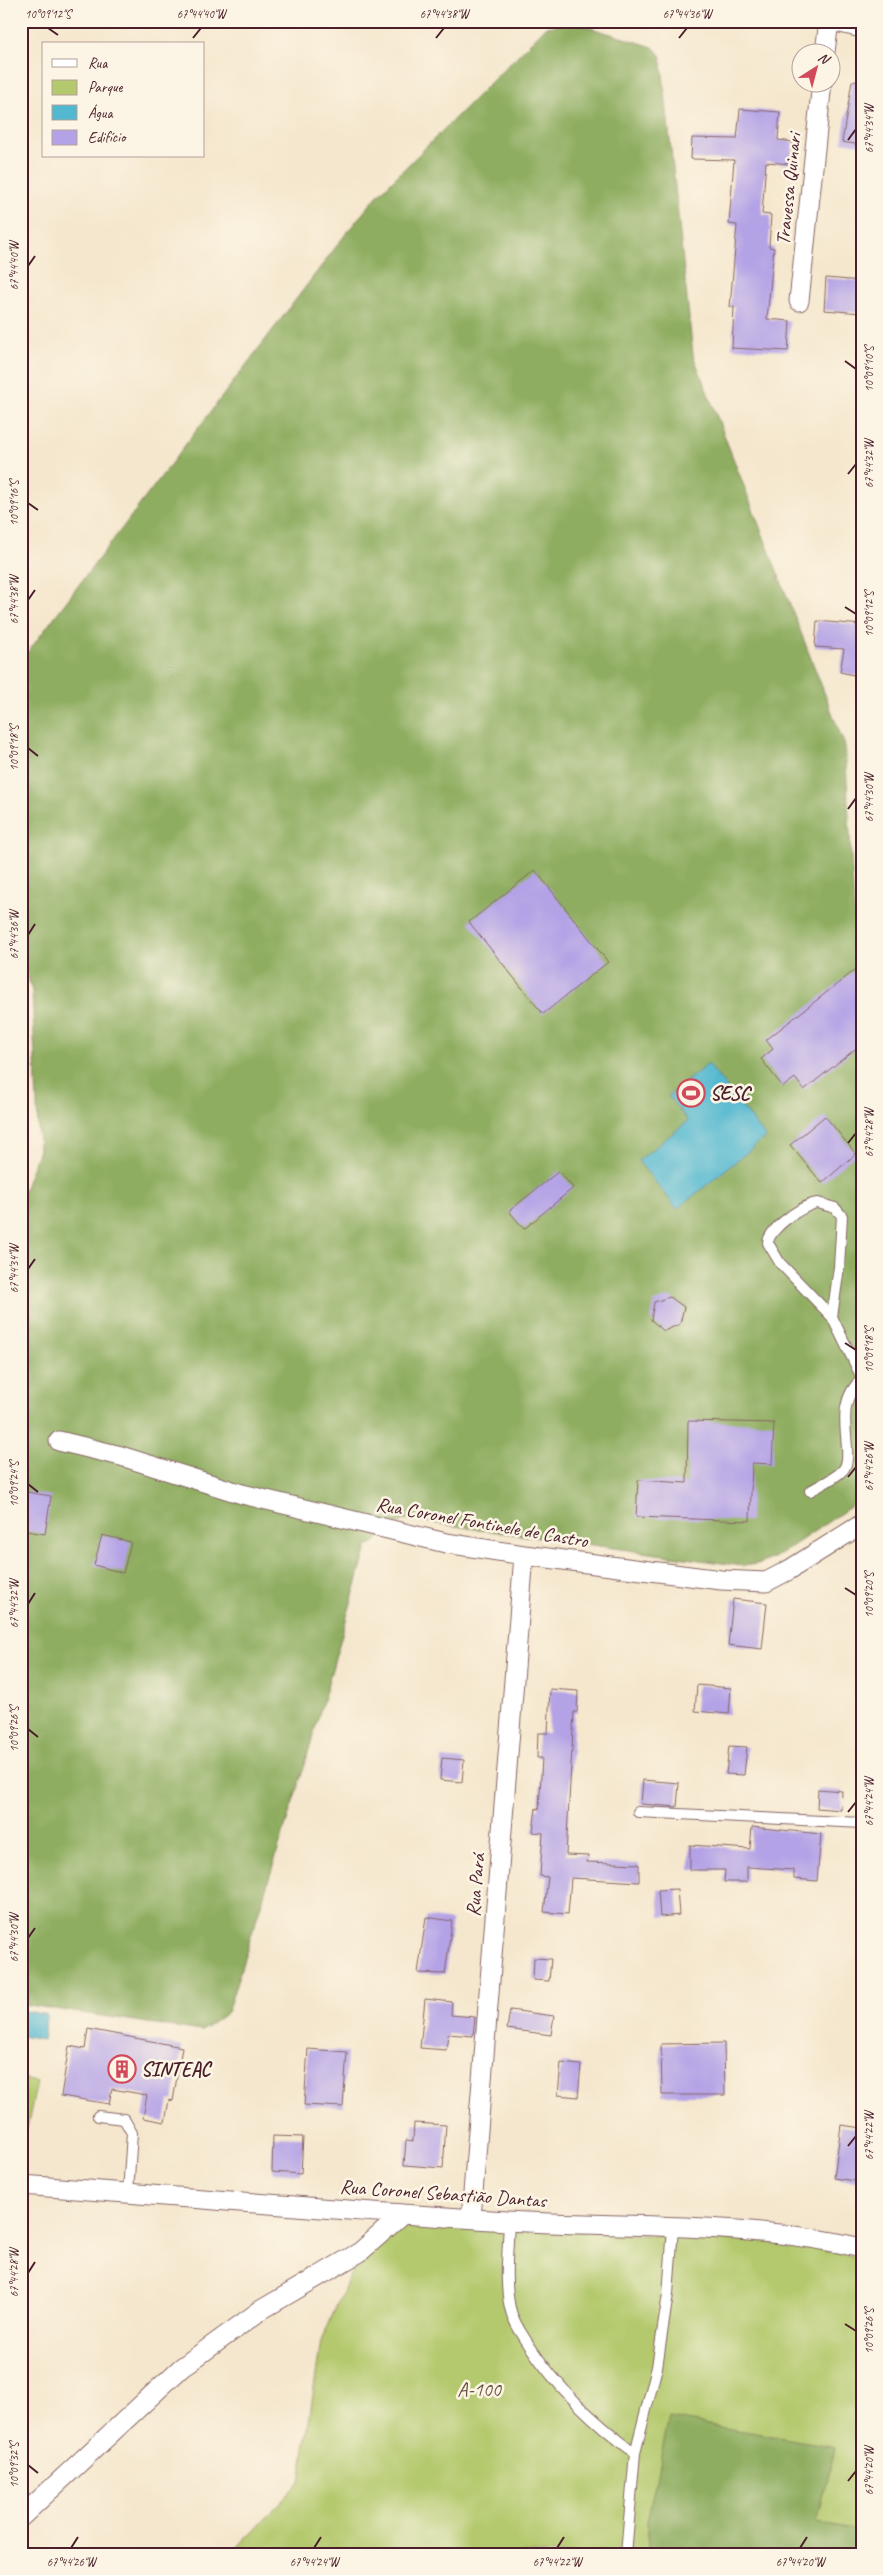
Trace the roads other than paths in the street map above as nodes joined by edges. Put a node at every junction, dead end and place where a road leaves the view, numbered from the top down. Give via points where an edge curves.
1 (830, 21) edge
2 (862, 28) edge
3 (827, 42) edge
4 (821, 92) edge
5 (798, 301) dead end
6 (832, 1317) junction
7 (862, 1378) edge
8 (59, 1441) dead end
9 (810, 1491) dead end
10 (862, 1524) edge
11 (524, 1556) junction
12 (638, 1812) dead end
13 (862, 1823) edge
14 (98, 2116) dead end
15 (21, 2185) edge
16 (128, 2193) junction
17 (403, 2214) junction
18 (471, 2218) junction
19 (508, 2221) junction
20 (673, 2228) junction
21 (862, 2248) edge
22 (635, 2453) junction
23 (21, 2517) edge
24 (626, 2554) edge

1 - 2 street
1 - 3 street
4 - 5 street, Travessa Quinari
6 - 6 lane via 842,1216 834,1208 811,1204 776,1229 768,1242 780,1263
6 - 7 lane
7 - 9 lane via 852,1389 846,1406 844,1438 848,1459 843,1470
8 - 11 street, Rua Coronel Fontinele de Castro via 320,1514 446,1543
10 - 11 street, Rua Coronel Fontinele de Castro via 766,1582
11 - 18 street, Rua Pará
12 - 13 lane
14 - 16 lane via 124,2119 132,2133
15 - 16 street, Rua Coronel Sebastião Dantas
16 - 17 street, Rua Coronel Sebastião Dantas
17 - 18 street, Rua Coronel Sebastião Dantas
17 - 23 street via 360,2252 261,2310 181,2368
18 - 19 street, Rua Coronel Sebastião Dantas
19 - 20 street, Rua Coronel Sebastião Dantas
19 - 22 lane via 506,2286 518,2327 566,2394 594,2422
20 - 21 street, Rua Coronel Sebastião Dantas via 793,2235
20 - 22 lane via 668,2294 657,2367
22 - 24 lane

